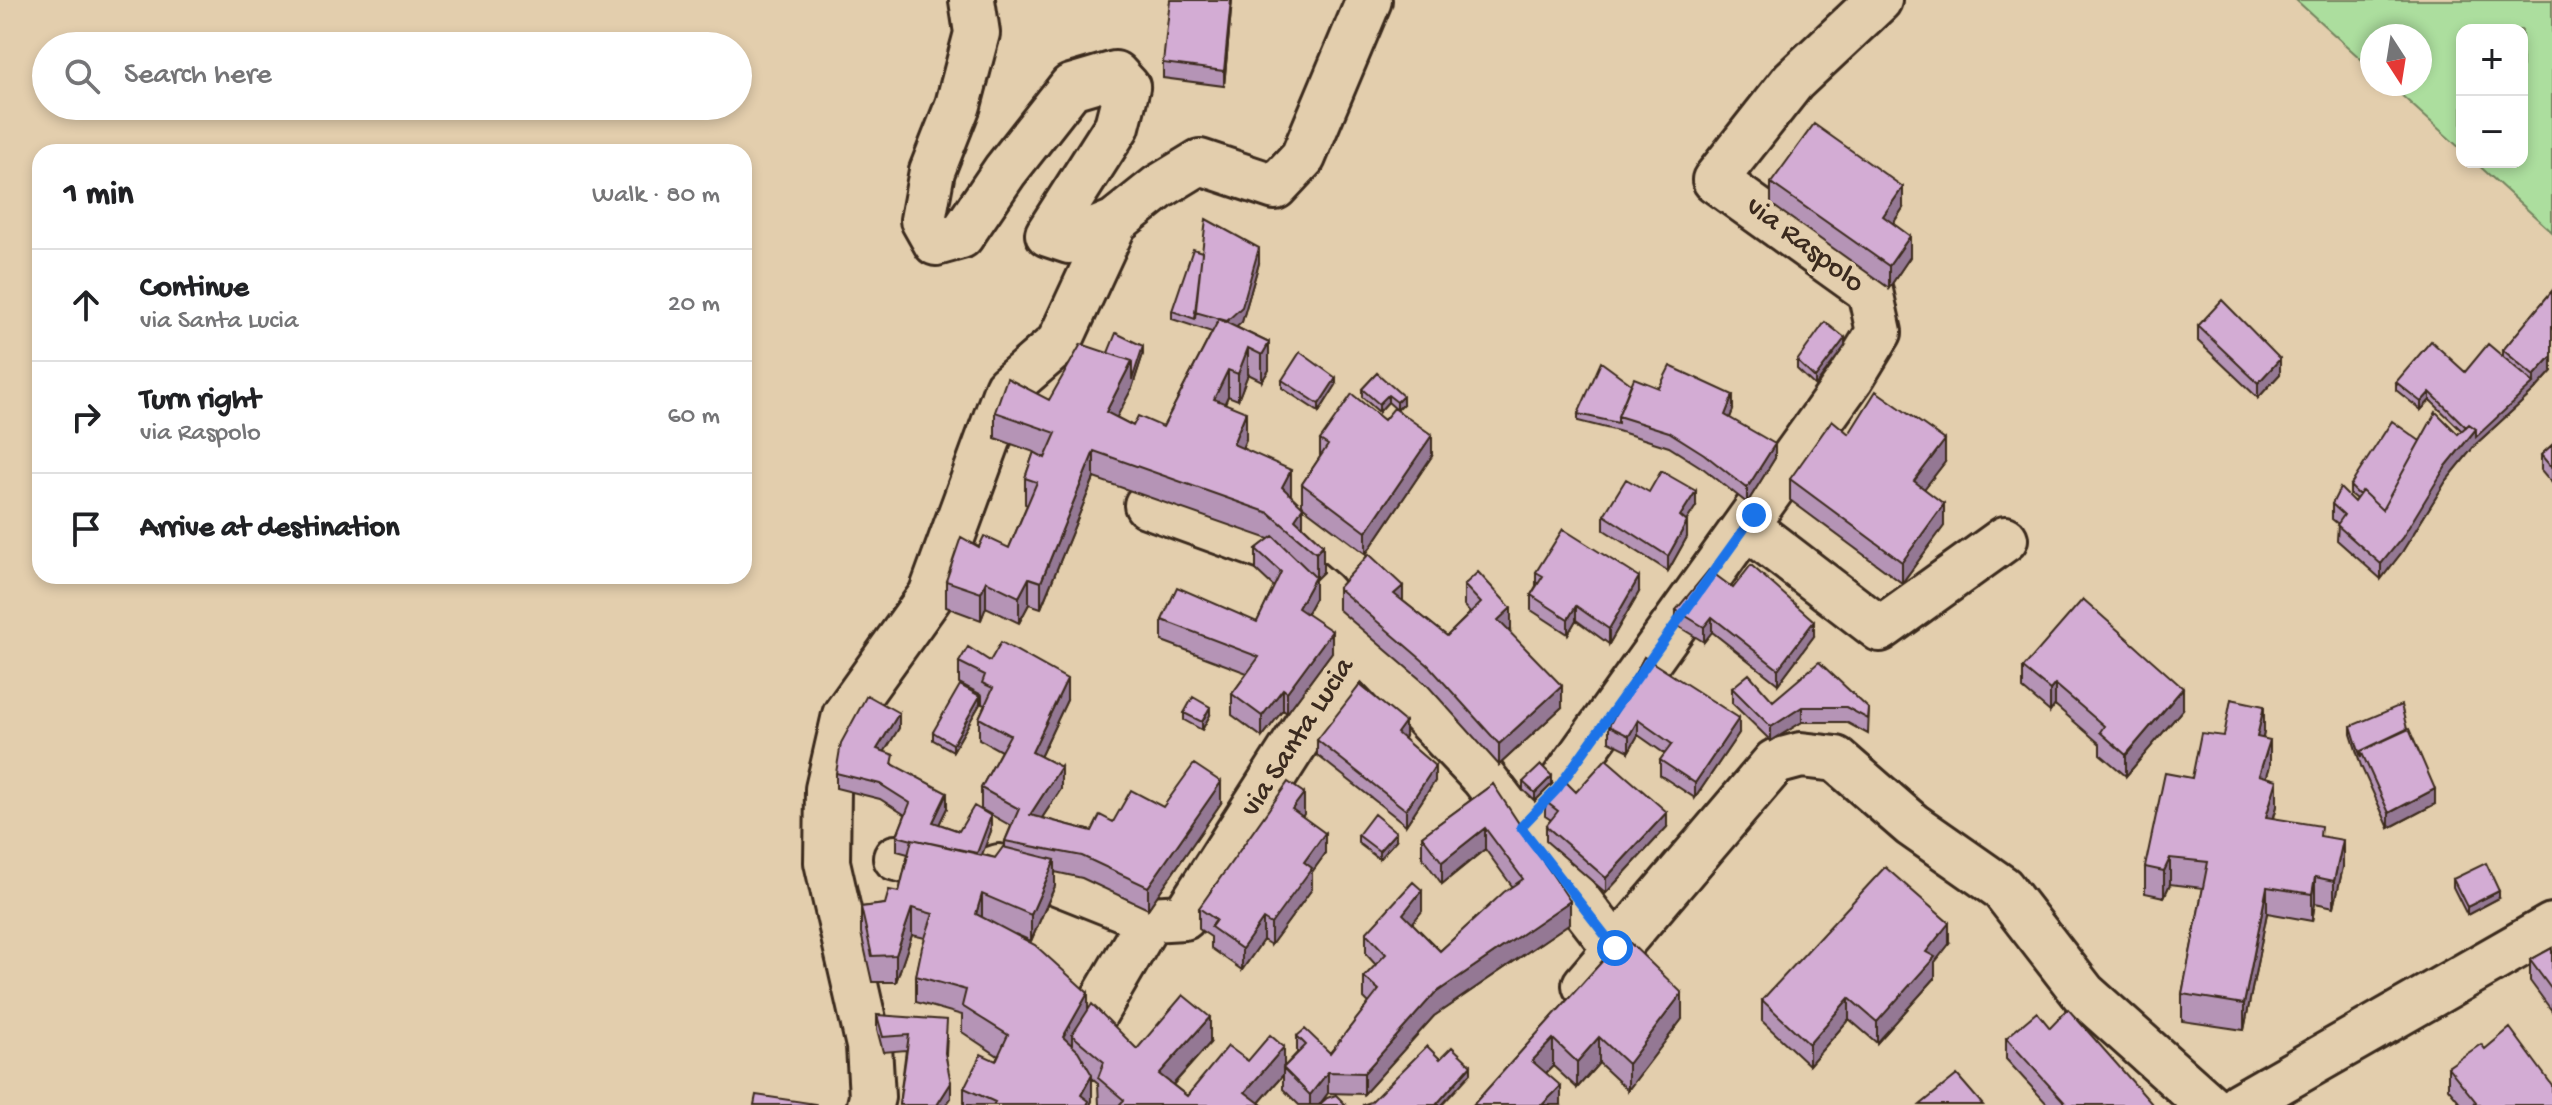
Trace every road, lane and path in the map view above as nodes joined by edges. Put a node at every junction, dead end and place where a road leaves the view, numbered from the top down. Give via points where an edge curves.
1 (972, 0) edge
2 (1369, 0) edge
3 (1879, 0) edge
4 (1115, 222) junction
5 (1147, 505) edge
6 (1746, 526) junction
7 (2005, 539) dead end
8 (1358, 645) junction
9 (1521, 827) junction
10 (896, 858) edge
11 (1150, 919) junction
12 (2552, 926) edge
13 (1615, 948) junction
14 (1091, 1020) edge
15 (1555, 1021) edge
16 (870, 1105) edge
17 (2208, 1105) edge
18 (2239, 1105) edge

1 - 4 street via 977,33 958,105 932,171 923,220 936,243 961,236 1071,87 1115,74 1127,87 1117,126 1048,234 1069,241
2 - 4 street via 1303,157 1275,187 1200,162
3 - 6 street, via Raspolo via 1793,81 1715,180 1870,291 1879,332
4 - 16 street via 1059,343 1007,388 931,595 845,715 828,789 827,862 869,1046
5 - 8 street via 1274,551 1323,593 1333,622
6 - 7 street via 1880,629
6 - 9 street, via Raspolo via 1557,789
8 - 9 street, via Santa Lucia via 1483,777
8 - 11 street, via Santa Lucia via 1184,917
9 - 13 street, via Santa Lucia
10 - 11 street via 974,876 999,867 1052,880
11 - 14 street
12 - 18 street
13 - 15 street
13 - 17 street via 1775,762 1801,755 1836,759 1912,825 2002,888 2084,994

